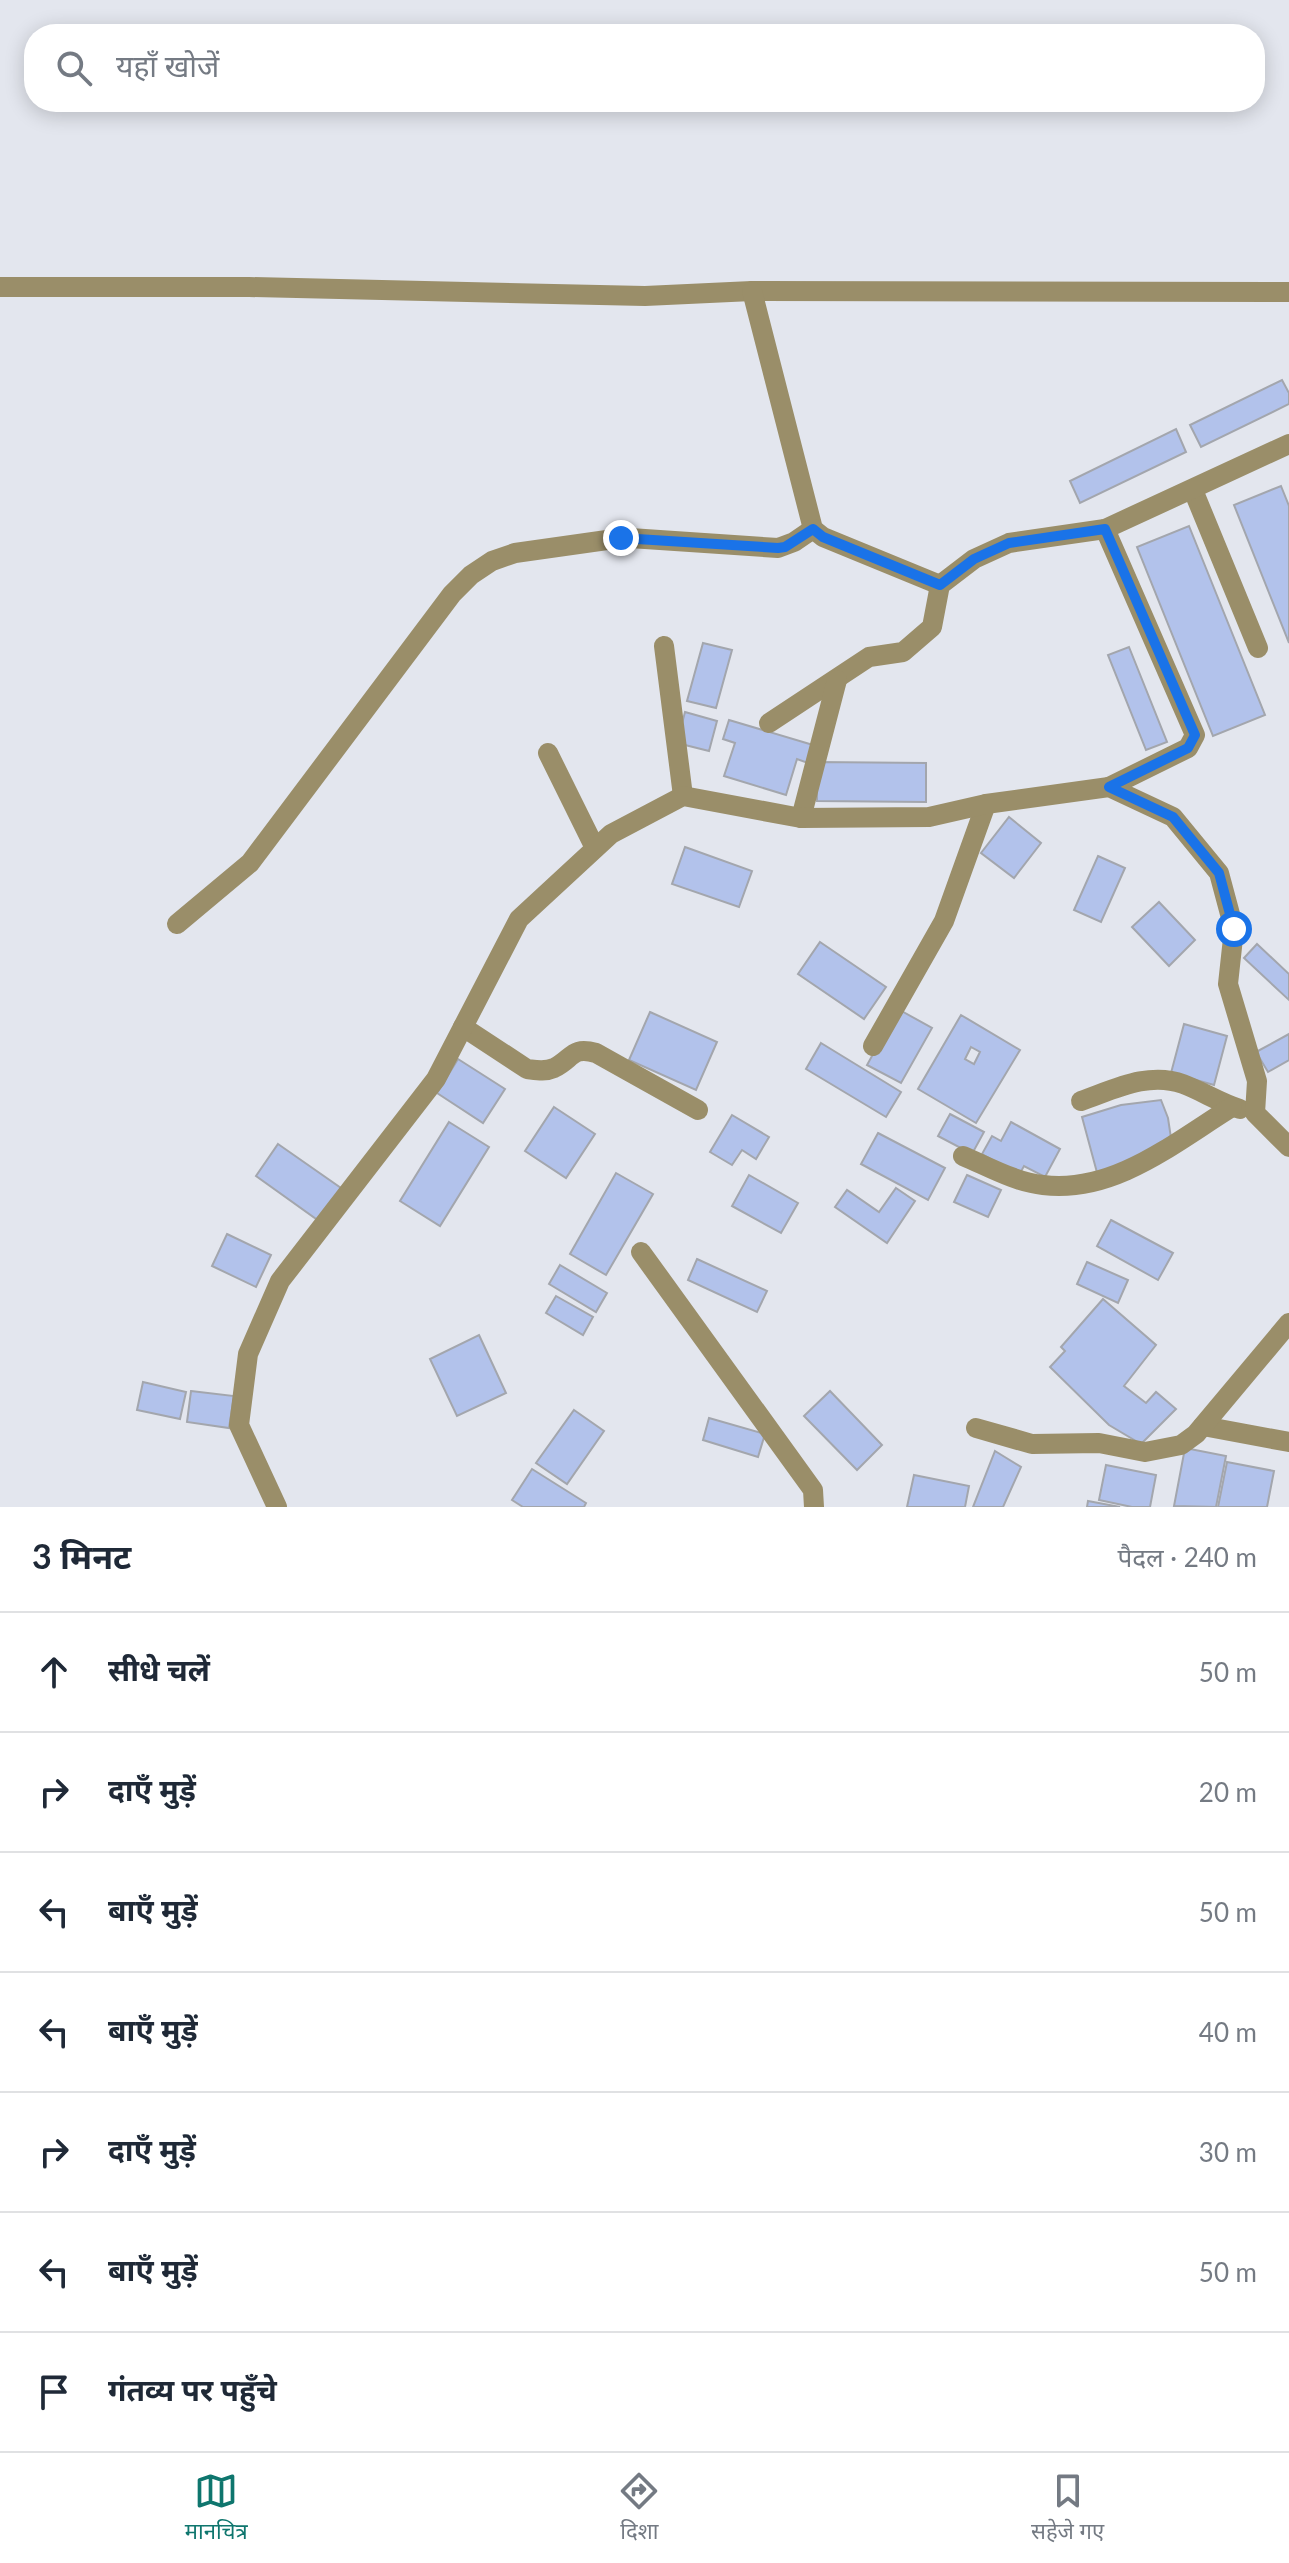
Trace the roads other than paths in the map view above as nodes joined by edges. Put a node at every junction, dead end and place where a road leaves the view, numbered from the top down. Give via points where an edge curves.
1 (0, 287) edge
2 (752, 291) junction
3 (1289, 292) edge
4 (1288, 448) edge
5 (1193, 490) junction
6 (813, 529) junction
7 (1105, 529) junction
8 (940, 585) junction
9 (664, 646) dead end
10 (1258, 648) dead end
11 (837, 680) junction
12 (769, 723) dead end
13 (548, 753) dead end
14 (1109, 787) junction
15 (683, 796) junction
16 (986, 804) junction
17 (801, 818) junction
18 (595, 848) junction
19 (177, 924) dead end
20 (463, 1027) junction
21 (873, 1046) dead end
22 (1081, 1101) dead end
23 (1232, 1107) junction
24 (698, 1110) dead end
25 (1255, 1113) junction
26 (1289, 1147) edge
27 (963, 1156) dead end
28 (641, 1252) dead end
29 (1289, 1323) edge
30 (1203, 1426) junction
31 (976, 1428) dead end
32 (1289, 1442) edge
33 (277, 1507) edge
34 (814, 1507) edge

1 - 2 street via 645,296
2 - 3 street
2 - 6 street
4 - 5 street
5 - 7 street
5 - 10 street
6 - 8 street
6 - 19 street via 778,548 621,538 492,561 452,594 250,863
7 - 8 street via 1009,543 974,559
7 - 14 street via 1195,735 1188,748
8 - 11 street via 932,627 903,652 869,657
9 - 15 street
11 - 12 street
11 - 17 street
13 - 18 street
14 - 16 street
14 - 25 street via 1173,817 1219,873 1234,929 1228,984 1257,1081
15 - 17 street
15 - 18 street
16 - 17 street via 929,817
16 - 21 street via 944,921
18 - 20 street via 519,919
20 - 24 street via 527,1069 553,1068 576,1051 596,1053
20 - 33 street via 436,1079 280,1281 248,1354 239,1425
22 - 23 street via 1141,1080 1162,1079
23 - 25 street
23 - 27 street via 1131,1169 1096,1182 1040,1185
25 - 26 street
28 - 34 street via 813,1490
29 - 30 street
30 - 31 street via 1181,1445 1145,1452 1099,1443 1032,1444
30 - 32 street

